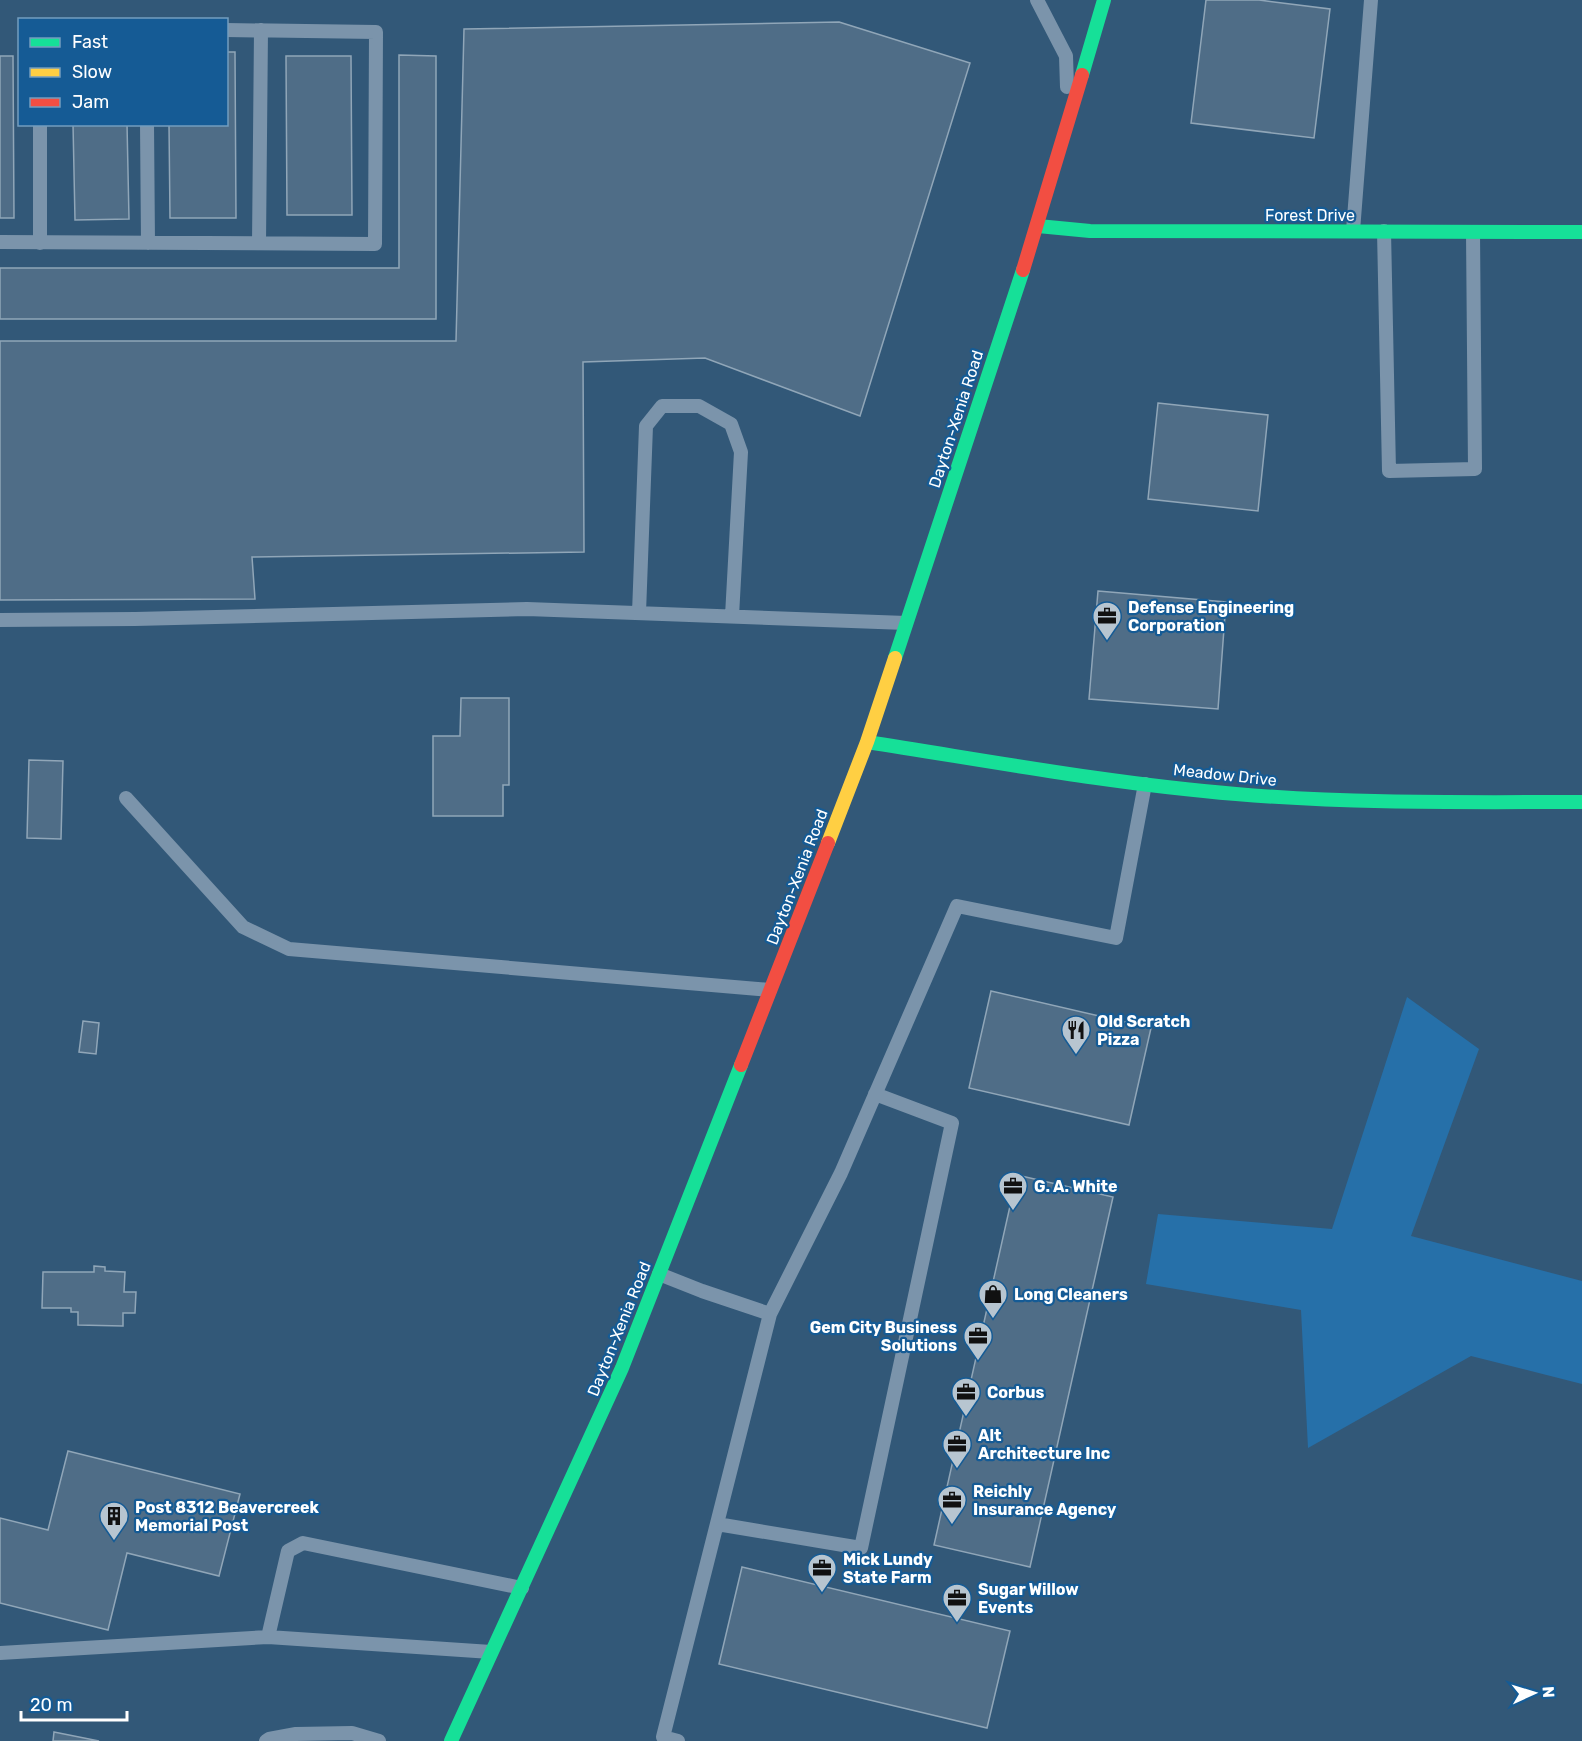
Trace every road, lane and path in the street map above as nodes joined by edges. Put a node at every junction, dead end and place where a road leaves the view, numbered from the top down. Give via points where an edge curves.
1 (1037, 0) edge
2 (1104, 0) edge
3 (1371, 0) edge
4 (228, 30) edge
5 (261, 30) junction
6 (40, 126) edge
7 (147, 126) edge
8 (1068, 128) junction
9 (1038, 226) junction
10 (1353, 231) junction
11 (1384, 231) junction
12 (1473, 232) junction
13 (1582, 232) edge
14 (0, 242) edge
15 (40, 243) junction
16 (148, 243) junction
17 (260, 243) junction
18 (639, 613) junction
19 (732, 616) junction
20 (0, 620) edge
21 (906, 622) junction
22 (867, 742) junction
23 (1145, 784) junction
24 (126, 798) dead end
25 (1582, 802) edge
26 (770, 990) junction
27 (875, 1094) junction
28 (659, 1274) junction
29 (770, 1314) junction
30 (717, 1524) junction
31 (522, 1588) junction
32 (268, 1637) junction
33 (492, 1652) junction
34 (0, 1653) edge
35 (266, 1741) edge
36 (379, 1741) edge
37 (451, 1741) edge
38 (678, 1741) edge

1 - 8 lane via 1066,56
2 - 8 main road, Dayton-Xenia Road
3 - 10 lane
4 - 5 lane
5 - 17 lane
5 - 17 lane via 376,32 376,79 375,244
6 - 15 lane
7 - 16 lane
8 - 9 main road, Dayton-Xenia Road
9 - 10 main road, Forest Drive via 1089,231
9 - 21 main road, Dayton-Xenia Road
10 - 11 main road, Forest Drive
11 - 12 main road, Forest Drive
11 - 12 lane via 1389,471 1475,469
12 - 13 main road, Forest Drive
14 - 15 lane
15 - 16 lane
16 - 17 lane
18 - 19 lane
18 - 19 lane via 646,426 662,406 699,406 731,424 741,452
18 - 20 lane via 527,609
19 - 21 lane
21 - 22 main road, Dayton-Xenia Road
22 - 23 main road, Meadow Drive
22 - 26 main road, Dayton-Xenia Road
23 - 25 main road, Meadow Drive via 1348,802
23 - 27 lane via 1116,938 957,906
24 - 26 lane via 243,927 289,949
26 - 28 main road, Dayton-Xenia Road
27 - 29 lane via 841,1173
27 - 30 lane via 952,1123 861,1548
28 - 29 lane
28 - 31 main road, Dayton-Xenia Road via 622,1368
29 - 30 lane
30 - 38 lane via 663,1737
31 - 32 lane via 303,1543 288,1551
31 - 33 main road, Dayton-Xenia Road
32 - 33 lane
32 - 34 lane
33 - 37 main road, Dayton-Xenia Road
35 - 36 lane via 296,1734 352,1733

